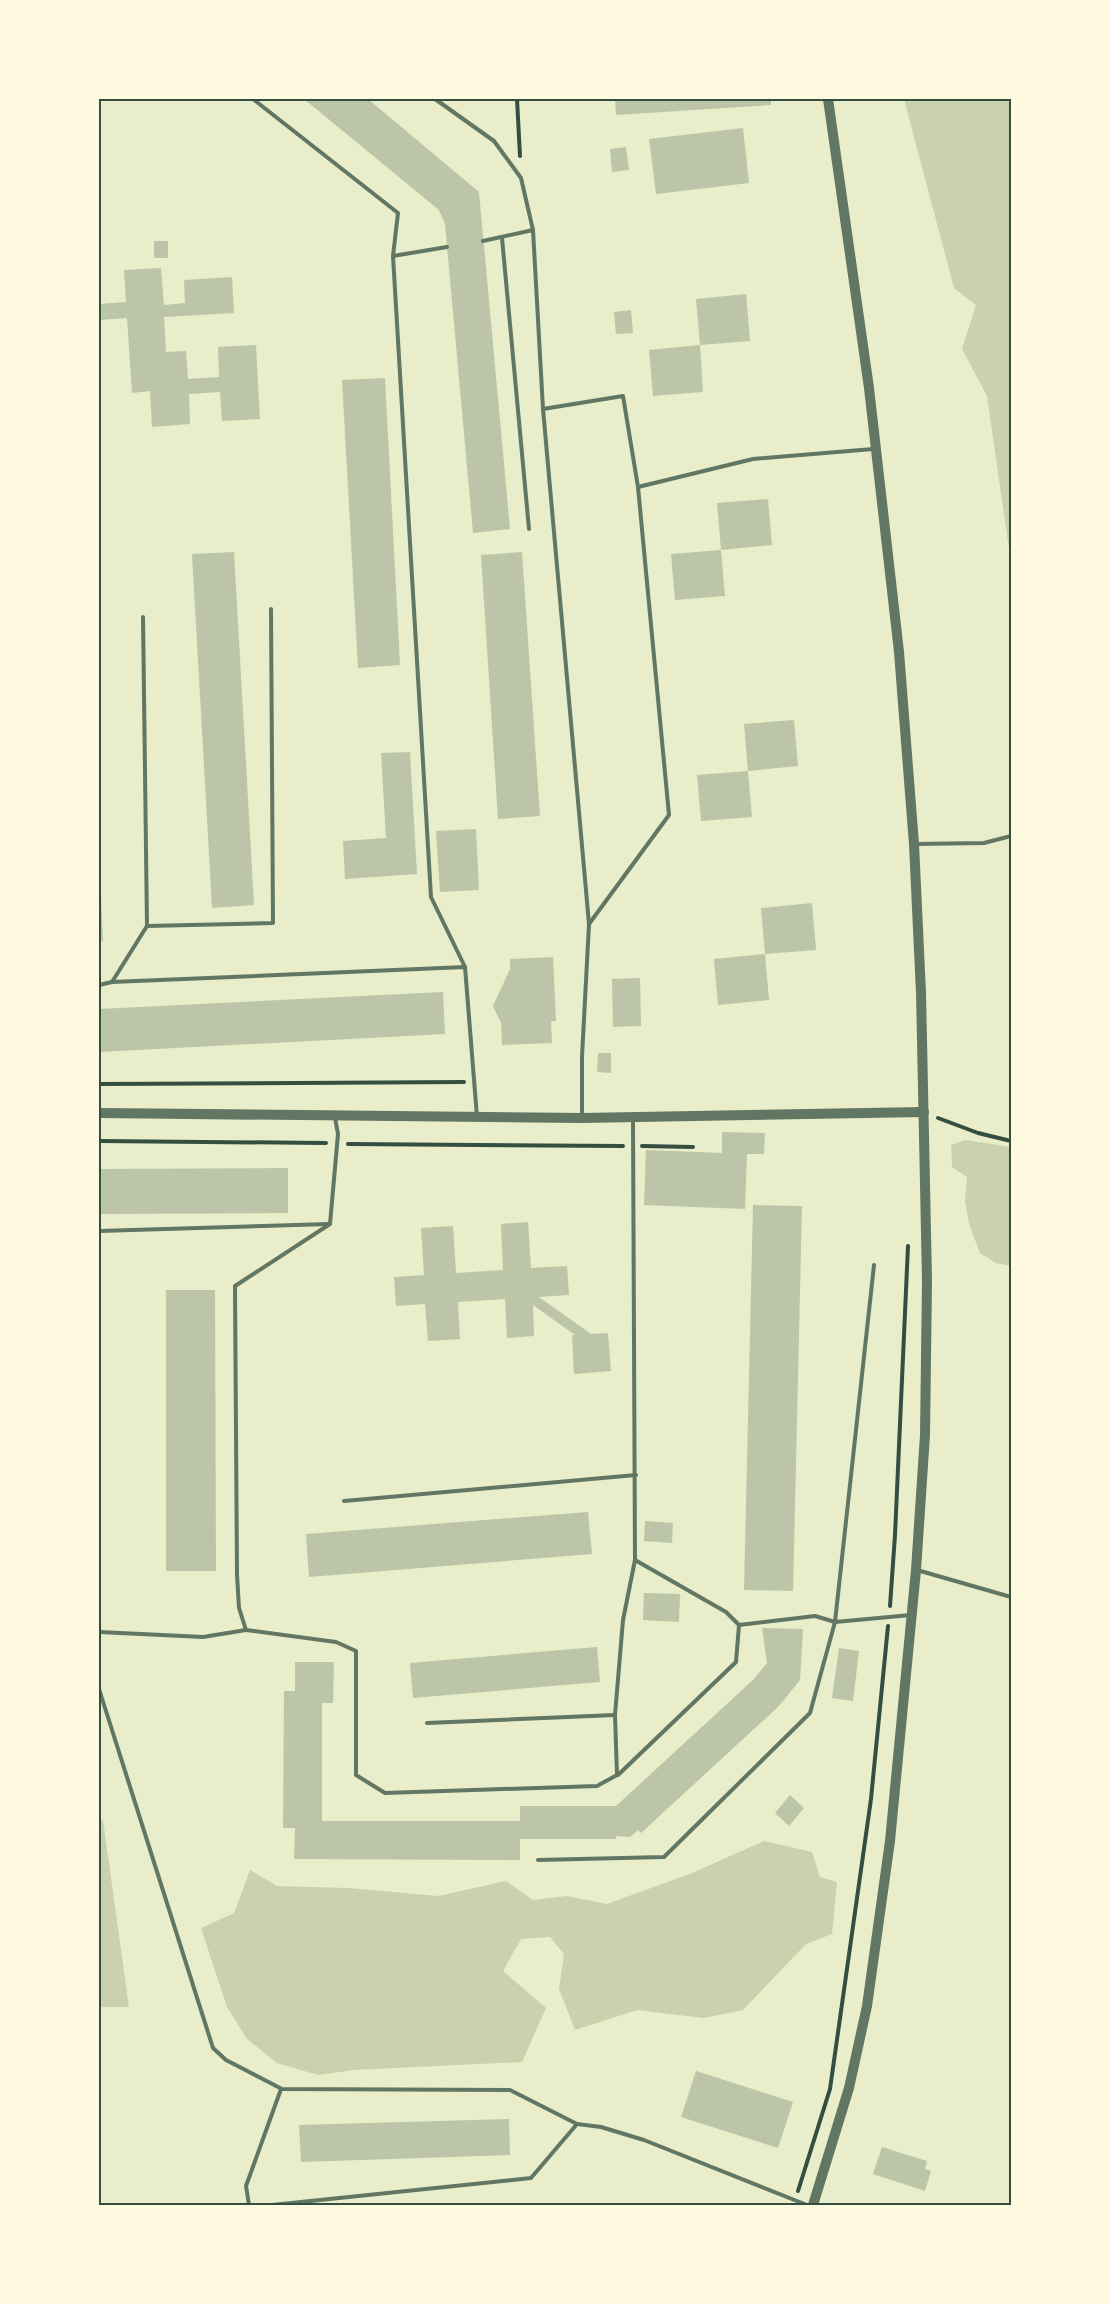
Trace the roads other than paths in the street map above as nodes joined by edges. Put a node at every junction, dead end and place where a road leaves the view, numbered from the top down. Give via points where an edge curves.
1 (253, 99) edge
2 (435, 99) edge
3 (828, 99) edge
4 (533, 230) junction
5 (502, 238) junction
6 (483, 241) dead end
7 (447, 247) dead end
8 (393, 256) junction
9 (543, 409) junction
10 (877, 448) junction
11 (638, 487) junction
12 (530, 529) dead end
13 (271, 609) dead end
14 (143, 617) dead end
15 (1011, 836) edge
16 (914, 844) junction
17 (589, 924) junction
18 (147, 926) junction
19 (465, 967) junction
20 (112, 982) junction
21 (99, 985) edge
22 (924, 1112) junction
23 (99, 1113) edge
24 (334, 1114) junction
25 (633, 1117) junction
26 (477, 1118) junction
27 (582, 1118) junction
28 (330, 1224) junction
29 (99, 1231) edge
30 (874, 1265) dead end
31 (636, 1475) junction
32 (344, 1501) dead end
33 (635, 1560) junction
34 (916, 1570) junction
35 (1011, 1597) edge
36 (912, 1615) junction
37 (835, 1622) junction
38 (739, 1625) junction
39 (246, 1630) junction
40 (99, 1632) edge
41 (99, 1689) edge
42 (615, 1715) junction
43 (427, 1723) dead end
44 (617, 1775) junction
45 (538, 1860) dead end
46 (282, 2089) junction
47 (577, 2124) junction
48 (249, 2205) edge
49 (272, 2205) edge
50 (807, 2205) edge
51 (813, 2205) edge

1 - 8 lane via 398,213
2 - 4 lane via 494,141 521,178
3 - 10 street
4 - 5 lane
4 - 9 lane
5 - 6 lane
5 - 12 lane
7 - 8 lane
8 - 19 lane via 431,897
9 - 11 lane via 623,396
9 - 17 lane
10 - 11 lane via 753,459
10 - 16 street
11 - 17 lane via 669,815
13 - 18 lane via 273,923
14 - 18 lane
15 - 16 lane via 984,843
16 - 22 street
17 - 27 lane
18 - 20 lane
19 - 20 lane
19 - 26 lane
20 - 21 lane
22 - 25 street
22 - 34 street via 925,1435
23 - 24 street
24 - 26 street
24 - 28 lane via 338,1134
25 - 27 street
25 - 31 lane
26 - 27 street
28 - 29 lane
28 - 39 lane via 235,1286 237,1575 239,1608
30 - 37 lane
31 - 32 lane
31 - 33 lane
33 - 38 lane via 726,1612
33 - 42 lane via 623,1620
34 - 35 lane
34 - 36 street
36 - 37 lane
36 - 51 street via 890,1841 867,2006 849,2088
37 - 38 lane via 815,1616
37 - 45 lane via 810,1713 664,1857
38 - 44 lane via 736,1662
39 - 40 lane via 203,1637
39 - 44 lane via 336,1642 356,1651 356,1775 385,1793 597,1786
41 - 46 lane via 213,2049
42 - 43 lane
42 - 44 lane
46 - 47 lane via 510,2090
46 - 48 lane via 246,2186
47 - 49 lane via 531,2178
47 - 50 lane via 644,2140

